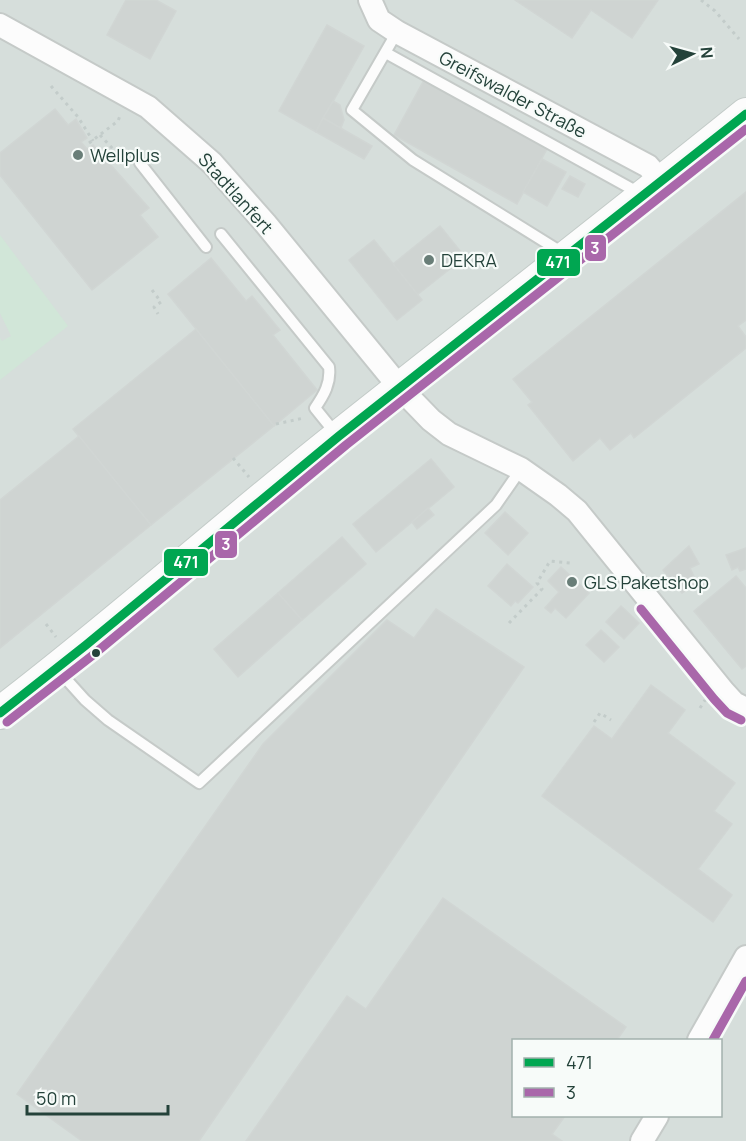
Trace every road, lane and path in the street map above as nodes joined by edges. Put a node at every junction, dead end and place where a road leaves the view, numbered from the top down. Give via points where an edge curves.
1 (370, 0) edge
2 (700, 0) edge
3 (0, 25) edge
4 (397, 33) junction
5 (739, 39) dead end
6 (386, 52) junction
7 (51, 86) dead end
8 (486, 93) junction
9 (129, 95) junction
10 (746, 114) edge
11 (100, 135) junction
12 (140, 163) joint
13 (653, 189) junction
14 (221, 234) dead end
15 (206, 246) dead end
16 (569, 256) junction
17 (152, 290) dead end
18 (158, 314) dead end
19 (401, 389) junction
20 (338, 437) junction
21 (233, 458) dead end
22 (240, 466) dead end
23 (521, 469) junction
24 (570, 562) dead end
25 (509, 623) dead end
26 (46, 624) dead end
27 (56, 636) dead end
28 (58, 670) junction
29 (746, 710) edge
30 (0, 713) edge
31 (610, 720) dead end
32 (594, 722) dead end
33 (746, 957) edge
34 (700, 1039) edge
35 (656, 1117) edge
36 (642, 1141) edge

1 - 4 street, Greifswalder Straße via 379,20
2 - 5 path
3 - 9 street, Stadtlanfert
4 - 6 lane
4 - 8 street, Greifswalder Straße
6 - 8 lane
6 - 16 lane via 352,110 413,160
7 - 11 path via 78,117 91,142
8 - 13 street, Greifswalder Straße via 648,166
9 - 11 path via 118,121
9 - 19 street, Stadtlanfert via 212,163
10 - 13 main road
11 - 12 path via 130,169
12 - 15 lane
13 - 16 main road
14 - 20 lane via 329,367 325,393 315,408
16 - 19 main road
17 - 18 path via 161,302 154,307
19 - 20 main road
19 - 23 street, Stadtlanfert via 449,434
20 - 28 main road
21 - 22 path
23 - 28 lane via 496,505 199,783 108,720
23 - 29 street, Stadtlanfert via 577,511 723,691
24 - 25 path via 550,561 537,583 542,588
26 - 27 path
28 - 30 main road
31 - 32 path via 600,713
33 - 34 street
35 - 36 street

